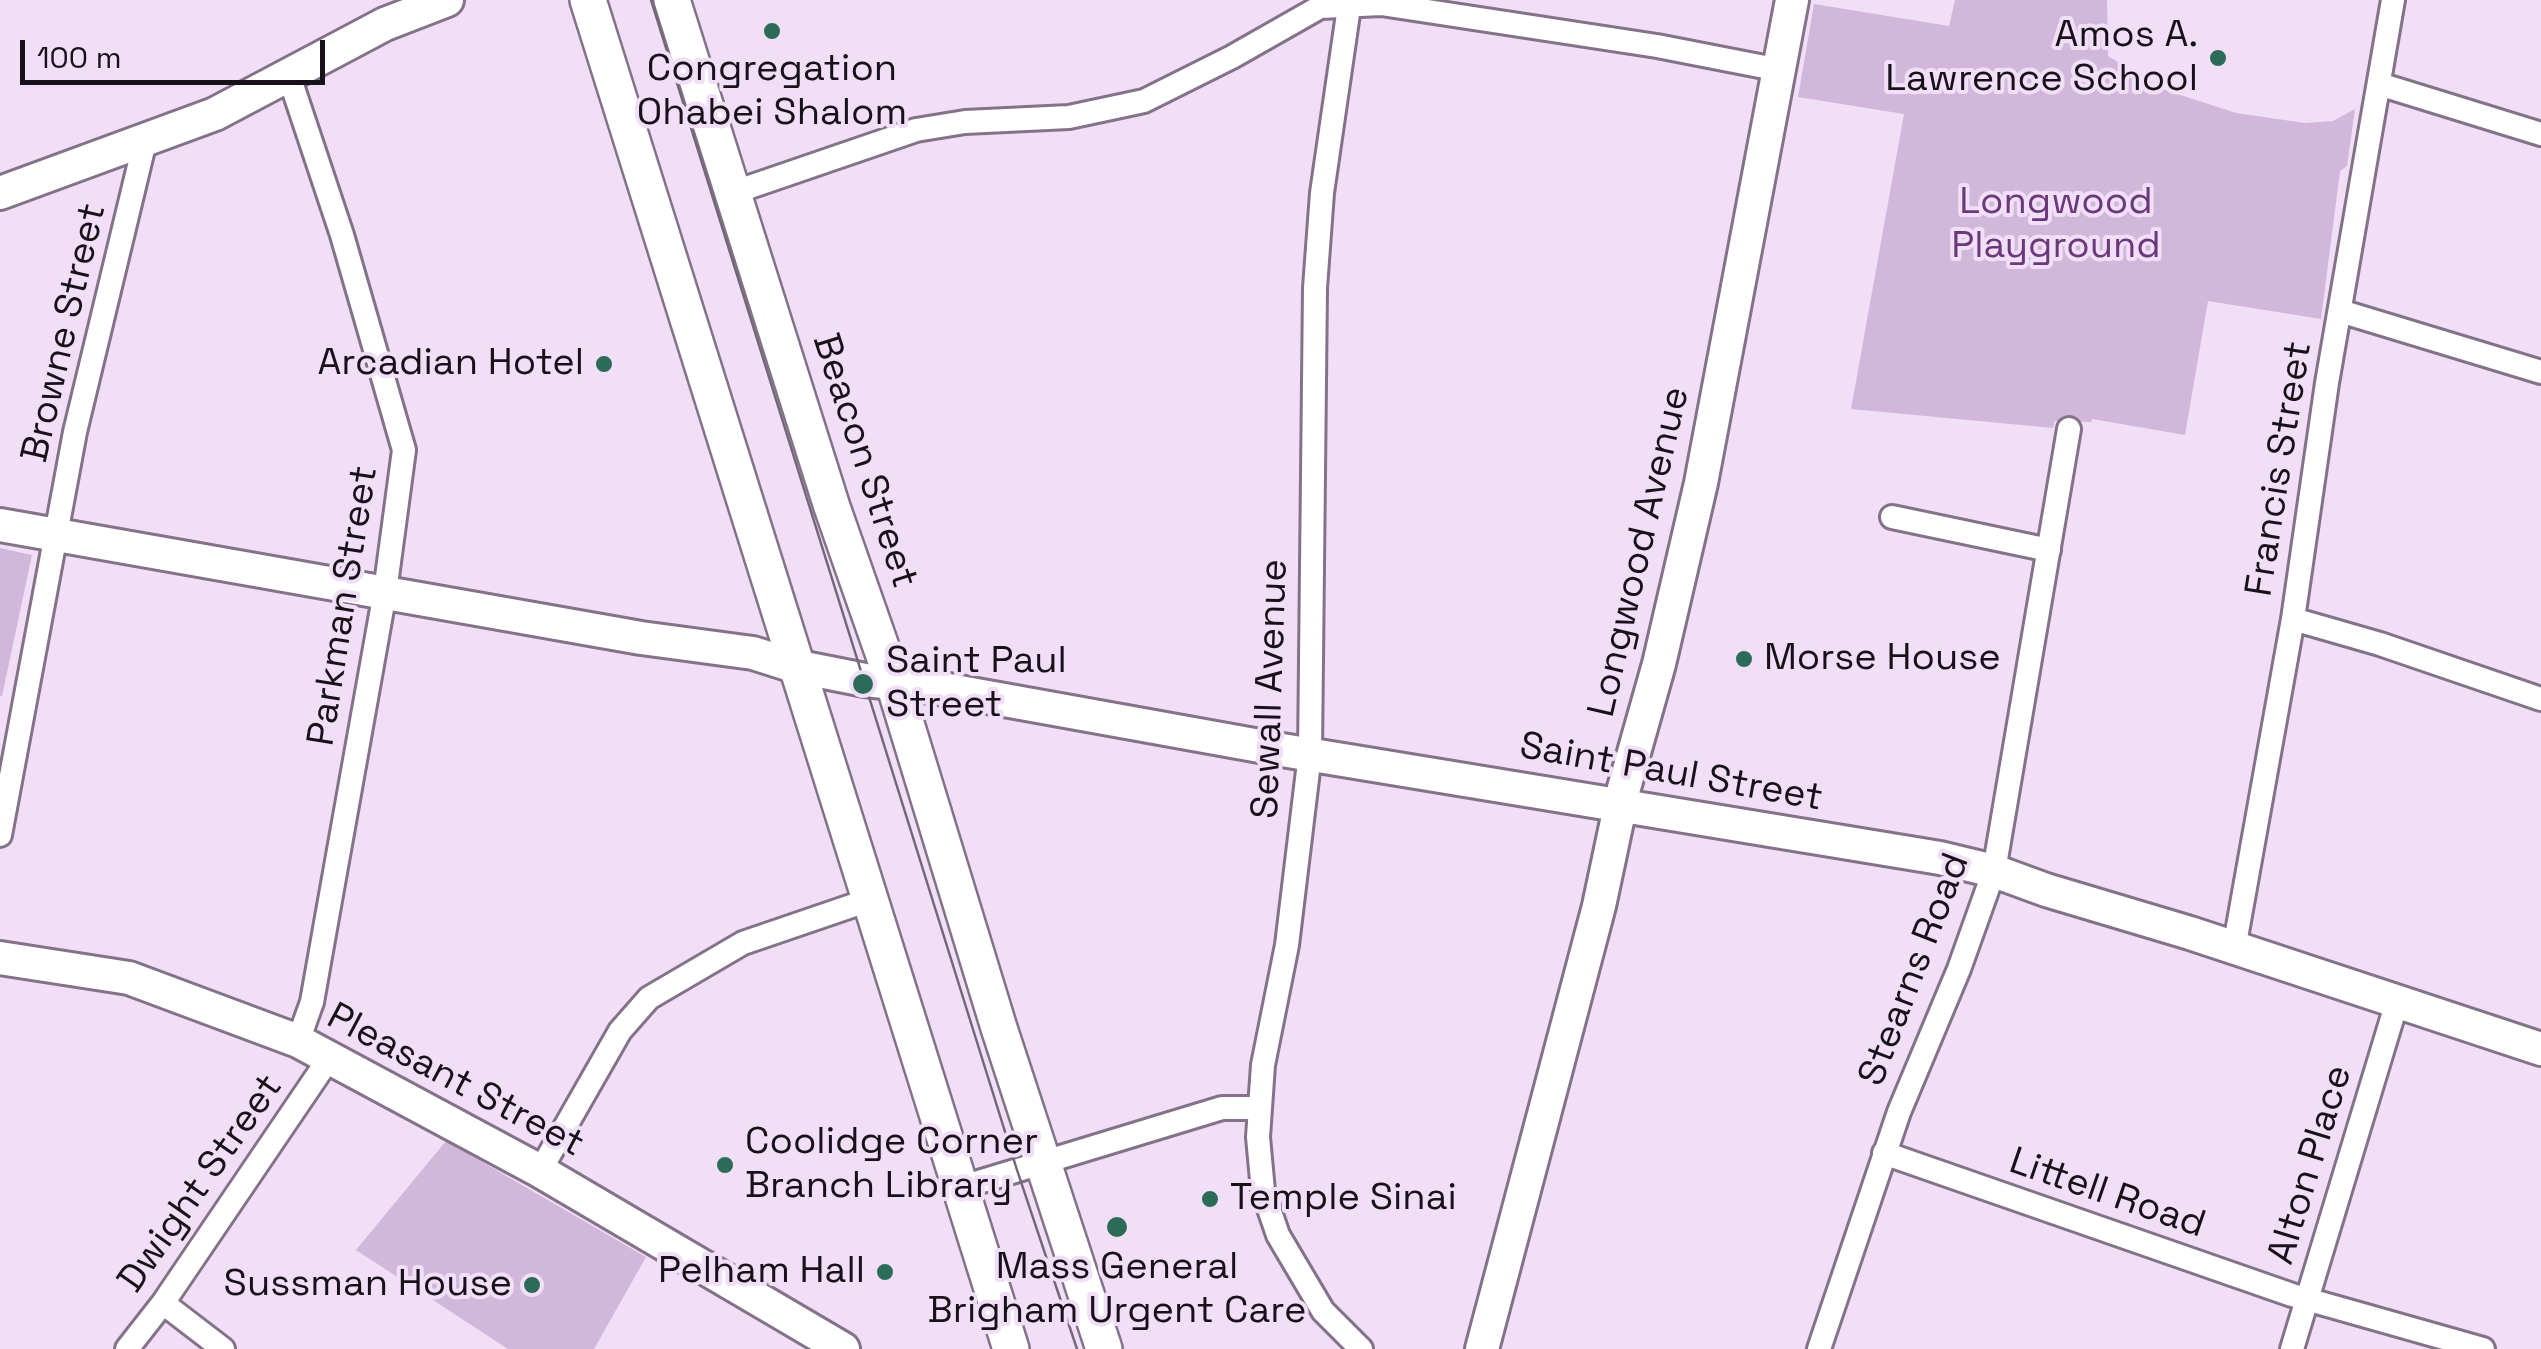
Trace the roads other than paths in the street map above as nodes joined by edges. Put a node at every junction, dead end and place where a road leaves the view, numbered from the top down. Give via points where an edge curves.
1 (447, 0) edge
2 (588, 0) edge
3 (672, 0) edge
4 (1792, 0) edge
5 (2393, 0) edge
6 (1350, 2) edge
7 (1780, 70) junction
8 (288, 72) junction
9 (2379, 84) junction
10 (2541, 134) edge
11 (145, 141) junction
12 (0, 192) edge
13 (732, 193) junction
14 (2340, 311) junction
15 (2541, 372) edge
16 (2069, 429) dead end
17 (1892, 517) dead end
18 (0, 524) edge
19 (58, 536) junction
20 (2049, 550) junction
21 (385, 592) junction
22 (2293, 619) junction
23 (794, 666) junction
24 (894, 684) junction
25 (2541, 699) edge
26 (12, 718) edge
27 (1310, 754) junction
28 (1621, 804) junction
29 (0, 836) edge
30 (1994, 871) junction
31 (869, 900) junction
32 (2234, 948) junction
33 (0, 958) edge
34 (2397, 1002) junction
35 (298, 1041) junction
36 (2541, 1049) edge
37 (330, 1057) junction
38 (1259, 1108) junction
39 (1884, 1153) junction
40 (1043, 1162) junction
41 (540, 1170) junction
42 (959, 1188) junction
43 (2308, 1298) junction
44 (164, 1303) junction
45 (824, 1344) edge
46 (1005, 1344) edge
47 (127, 1349) edge
48 (223, 1349) edge
49 (1104, 1349) edge
50 (1361, 1349) edge
51 (1482, 1349) edge
52 (1819, 1349) edge
53 (2292, 1349) edge
54 (2483, 1349) edge

1 - 8 main road
2 - 23 main road
3 - 13 main road, Beacon Street
4 - 7 main road, Longwood Avenue
5 - 9 street, Francis Street
6 - 7 street
6 - 13 street via 1320,7 1144,101 1069,117 916,130
6 - 27 street, Sewall Avenue via 1322,193 1316,288
7 - 28 main road, Longwood Avenue via 1701,483
8 - 11 main road via 215,114
8 - 21 street, Parkman Street via 404,450
9 - 10 street
9 - 14 street, Francis Street
11 - 12 main road
11 - 19 street, Browne Street
13 - 24 main road, Beacon Street
14 - 15 street
14 - 22 street, Francis Street
16 - 20 street, Stearns Road
17 - 20 street
18 - 19 main road, Saint Paul Street
19 - 21 main road, Saint Paul Street
19 - 26 street, Browne Street
20 - 30 street, Stearns Road
21 - 23 main road, Saint Paul Street via 753,653
21 - 35 street, Parkman Street via 316,984
22 - 25 street
22 - 32 street, Francis Street
23 - 24 main road, Saint Paul Street
23 - 31 main road
24 - 27 main road, Saint Paul Street
24 - 40 main road, Beacon Street
26 - 29 street, Browne Street
27 - 28 main road, Saint Paul Street
27 - 38 street, Sewall Avenue
28 - 30 main road, Saint Paul Street
28 - 51 main road, Longwood Avenue
30 - 32 main road, Saint Paul Street
30 - 39 street, Stearns Road
31 - 41 street via 743,943 649,998 620,1031
31 - 42 main road
32 - 34 main road, Saint Paul Street
33 - 35 main road, Pleasant Street via 129,978
34 - 36 main road, Saint Paul Street
34 - 43 street, Alton Place
35 - 37 main road, Pleasant Street
37 - 41 main road, Pleasant Street
37 - 44 street, Dwight Street
38 - 40 street via 1222,1108
38 - 50 street, Sewall Avenue via 1269,1215 1322,1312
39 - 43 street, Littell Road
39 - 52 street, Stearns Road
40 - 42 street
40 - 49 main road, Beacon Street
41 - 45 main road, Pleasant Street
42 - 46 main road
43 - 53 street, Alton Place
43 - 54 street, Littell Road
44 - 47 street, Dwight Street
44 - 48 street

